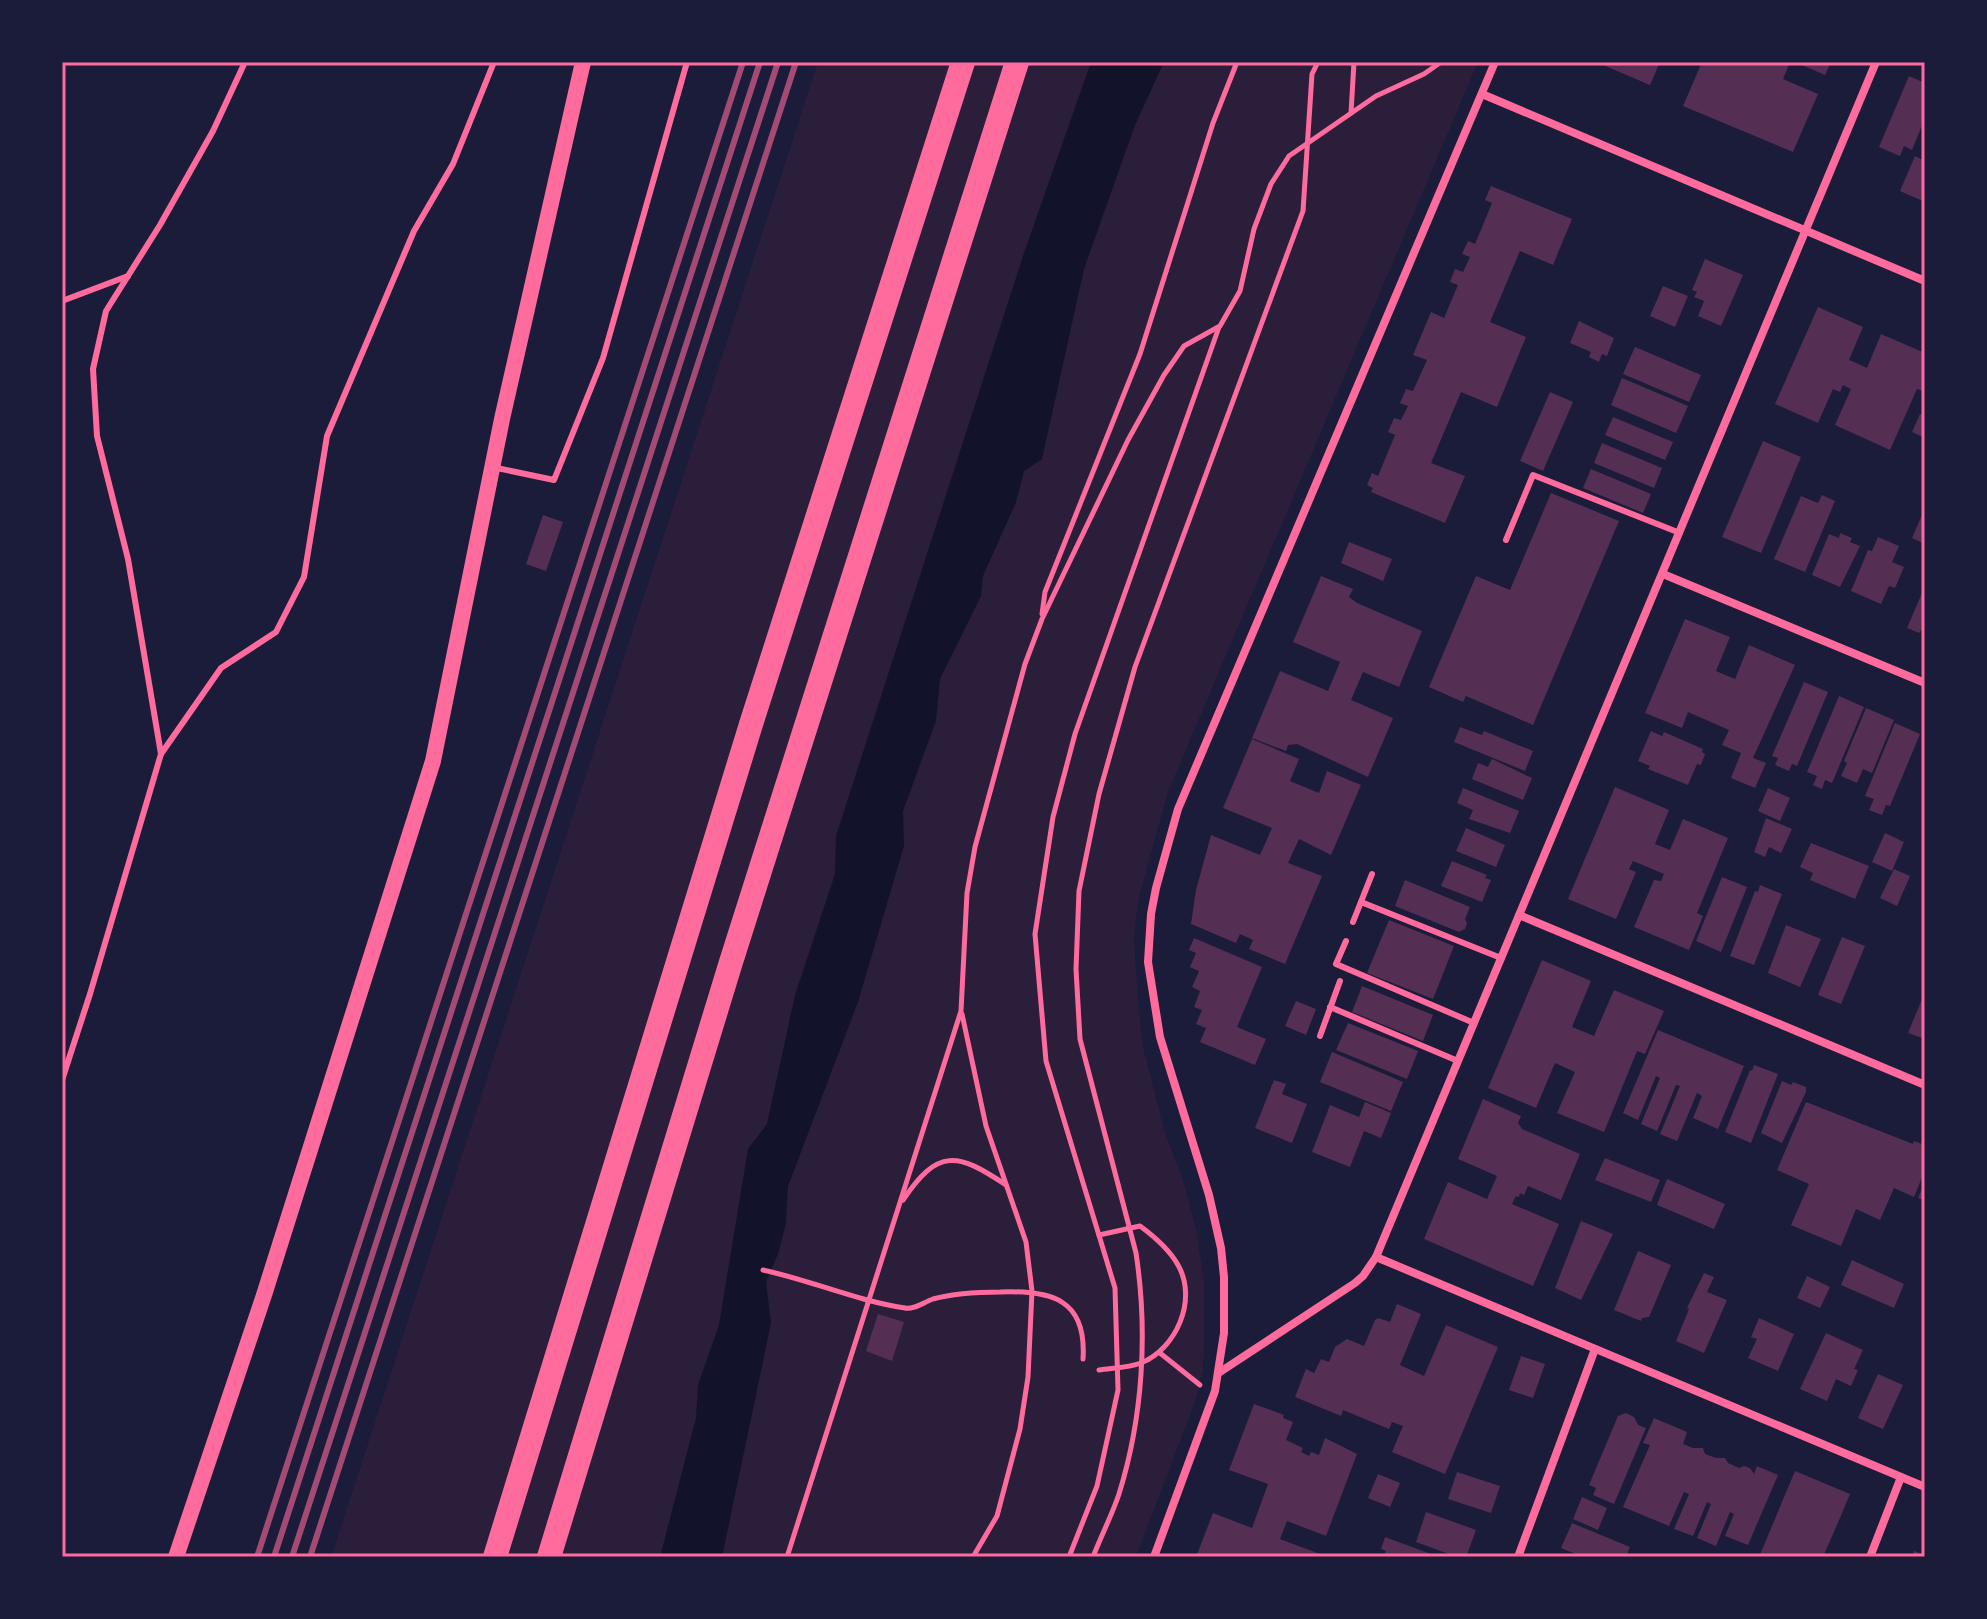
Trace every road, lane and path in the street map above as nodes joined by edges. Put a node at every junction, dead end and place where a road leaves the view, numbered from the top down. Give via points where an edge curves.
1 (245, 62) edge
2 (494, 62) edge
3 (583, 62) edge
4 (687, 62) edge
5 (963, 62) edge
6 (1017, 62) edge
7 (1237, 62) edge
8 (1318, 62) edge
9 (1354, 62) edge
10 (1441, 62) edge
11 (1495, 62) edge
12 (1876, 62) edge
13 (1482, 94) junction
14 (1351, 113) junction
15 (1306, 143) junction
16 (1805, 230) junction
17 (128, 276) junction
18 (1925, 281) edge
19 (62, 301) edge
20 (1268, 301) dead end
21 (1220, 326) junction
22 (492, 467) junction
23 (1680, 533) junction
24 (1506, 540) dead end
25 (1663, 574) junction
26 (1042, 619) junction
27 (1925, 683) edge
28 (161, 754) junction
29 (1372, 874) dead end
30 (1361, 902) junction
31 (1519, 915) junction
32 (1353, 922) dead end
33 (1346, 941) dead end
34 (1501, 958) junction
35 (1340, 981) dead end
36 (1330, 1007) junction
37 (961, 1011) junction
38 (1474, 1023) junction
39 (1320, 1036) dead end
40 (1458, 1061) junction
41 (62, 1080) edge
42 (1925, 1085) edge
43 (1007, 1185) junction
44 (899, 1206) junction
45 (1099, 1235) junction
46 (1376, 1257) junction
47 (763, 1270) dead end
48 (1032, 1291) junction
49 (869, 1299) junction
50 (1595, 1349) junction
51 (1160, 1353) junction
52 (1083, 1359) dead end
53 (1116, 1368) junction
54 (1099, 1370) dead end
55 (1220, 1372) junction
56 (1201, 1385) dead end
57 (1901, 1477) junction
58 (1925, 1487) edge
59 (176, 1557) edge
60 (495, 1557) edge
61 (549, 1557) edge
62 (787, 1557) edge
63 (973, 1557) edge
64 (1069, 1557) edge
65 (1154, 1557) edge
66 (1518, 1557) edge
67 (1870, 1557) edge

1 - 17 lane via 213,131
2 - 28 lane via 453,164 414,231 327,436 304,577 276,632 221,668
3 - 22 main road
4 - 22 lane via 603,358 554,480
5 - 60 highway
6 - 61 highway via 735,947
7 - 26 path via 1140,354 1045,592
8 - 15 path via 1312,74
9 - 14 path
10 - 14 path
11 - 13 street
12 - 16 street
13 - 16 street
13 - 55 street via 1178,809 1156,888 1148,962 1169,1068 1221,1248
14 - 15 path
15 - 20 path via 1303,211
15 - 21 path via 1289,156 1271,184 1240,291
16 - 18 street
16 - 23 street
17 - 19 lane
17 - 28 lane via 106,311 93,369 96,422 128,559
21 - 26 path via 1184,346 1164,375
21 - 45 path via 1075,734 1053,817 1035,934 1046,1061
22 - 59 main road via 433,761
23 - 24 lane via 1533,475
23 - 25 street
25 - 27 street
25 - 31 street
26 - 37 path via 975,847 967,893
28 - 41 lane
29 - 30 lane
30 - 32 lane
30 - 34 lane
31 - 34 street
31 - 42 street
33 - 38 lane via 1336,964
34 - 38 street
35 - 36 lane
36 - 39 lane
36 - 40 lane
37 - 43 path via 986,1126
37 - 44 path
38 - 40 street
40 - 46 street
43 - 44 path via 978,1166 949,1160 919,1176
43 - 48 path via 1026,1242
44 - 49 path
45 - 51 path via 1140,1226 1181,1269 1182,1320
45 - 53 path via 1115,1288
46 - 50 street
46 - 55 street via 1355,1283
47 - 49 path
48 - 49 path via 964,1293 909,1309
48 - 52 path via 1047,1294 1072,1311 1084,1335
48 - 63 path via 1028,1377 1016,1445 997,1516
49 - 62 path
50 - 57 street
50 - 66 street
51 - 53 path
51 - 56 path
53 - 54 path
53 - 64 path via 1118,1390 1097,1486
55 - 65 street
57 - 58 street
57 - 67 street

